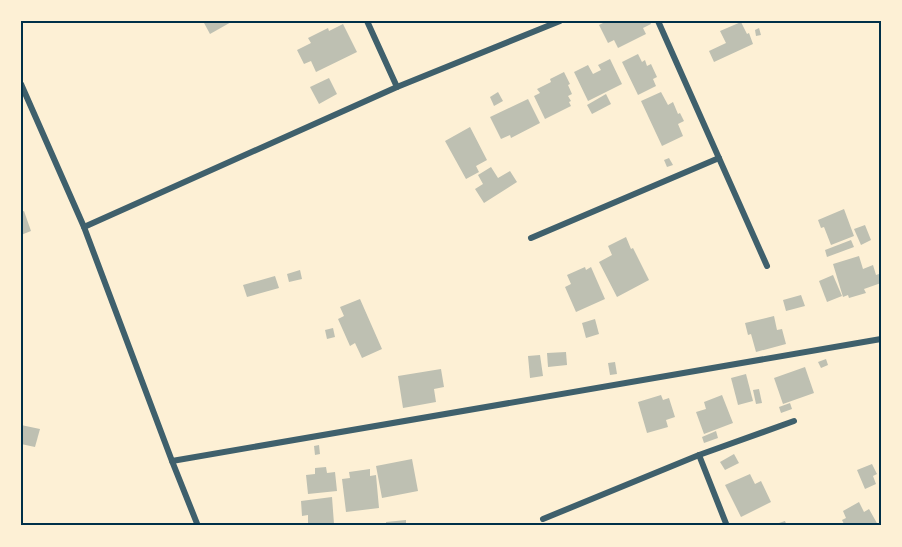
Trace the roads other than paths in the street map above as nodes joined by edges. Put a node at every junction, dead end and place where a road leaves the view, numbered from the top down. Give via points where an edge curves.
1 (367, 21) edge
2 (560, 21) edge
3 (657, 21) edge
4 (21, 84) edge
5 (397, 87) junction
6 (719, 158) junction
7 (84, 227) junction
8 (531, 238) dead end
9 (767, 266) dead end
10 (881, 339) edge
11 (794, 421) dead end
12 (699, 456) junction
13 (172, 461) junction
14 (543, 519) dead end
15 (198, 526) edge
16 (726, 526) edge

1 - 5 street
2 - 5 street
3 - 6 street
4 - 7 street
5 - 7 street
6 - 8 street
6 - 9 street
7 - 13 street
10 - 13 street
11 - 12 street
12 - 14 street
12 - 16 street
13 - 15 street

